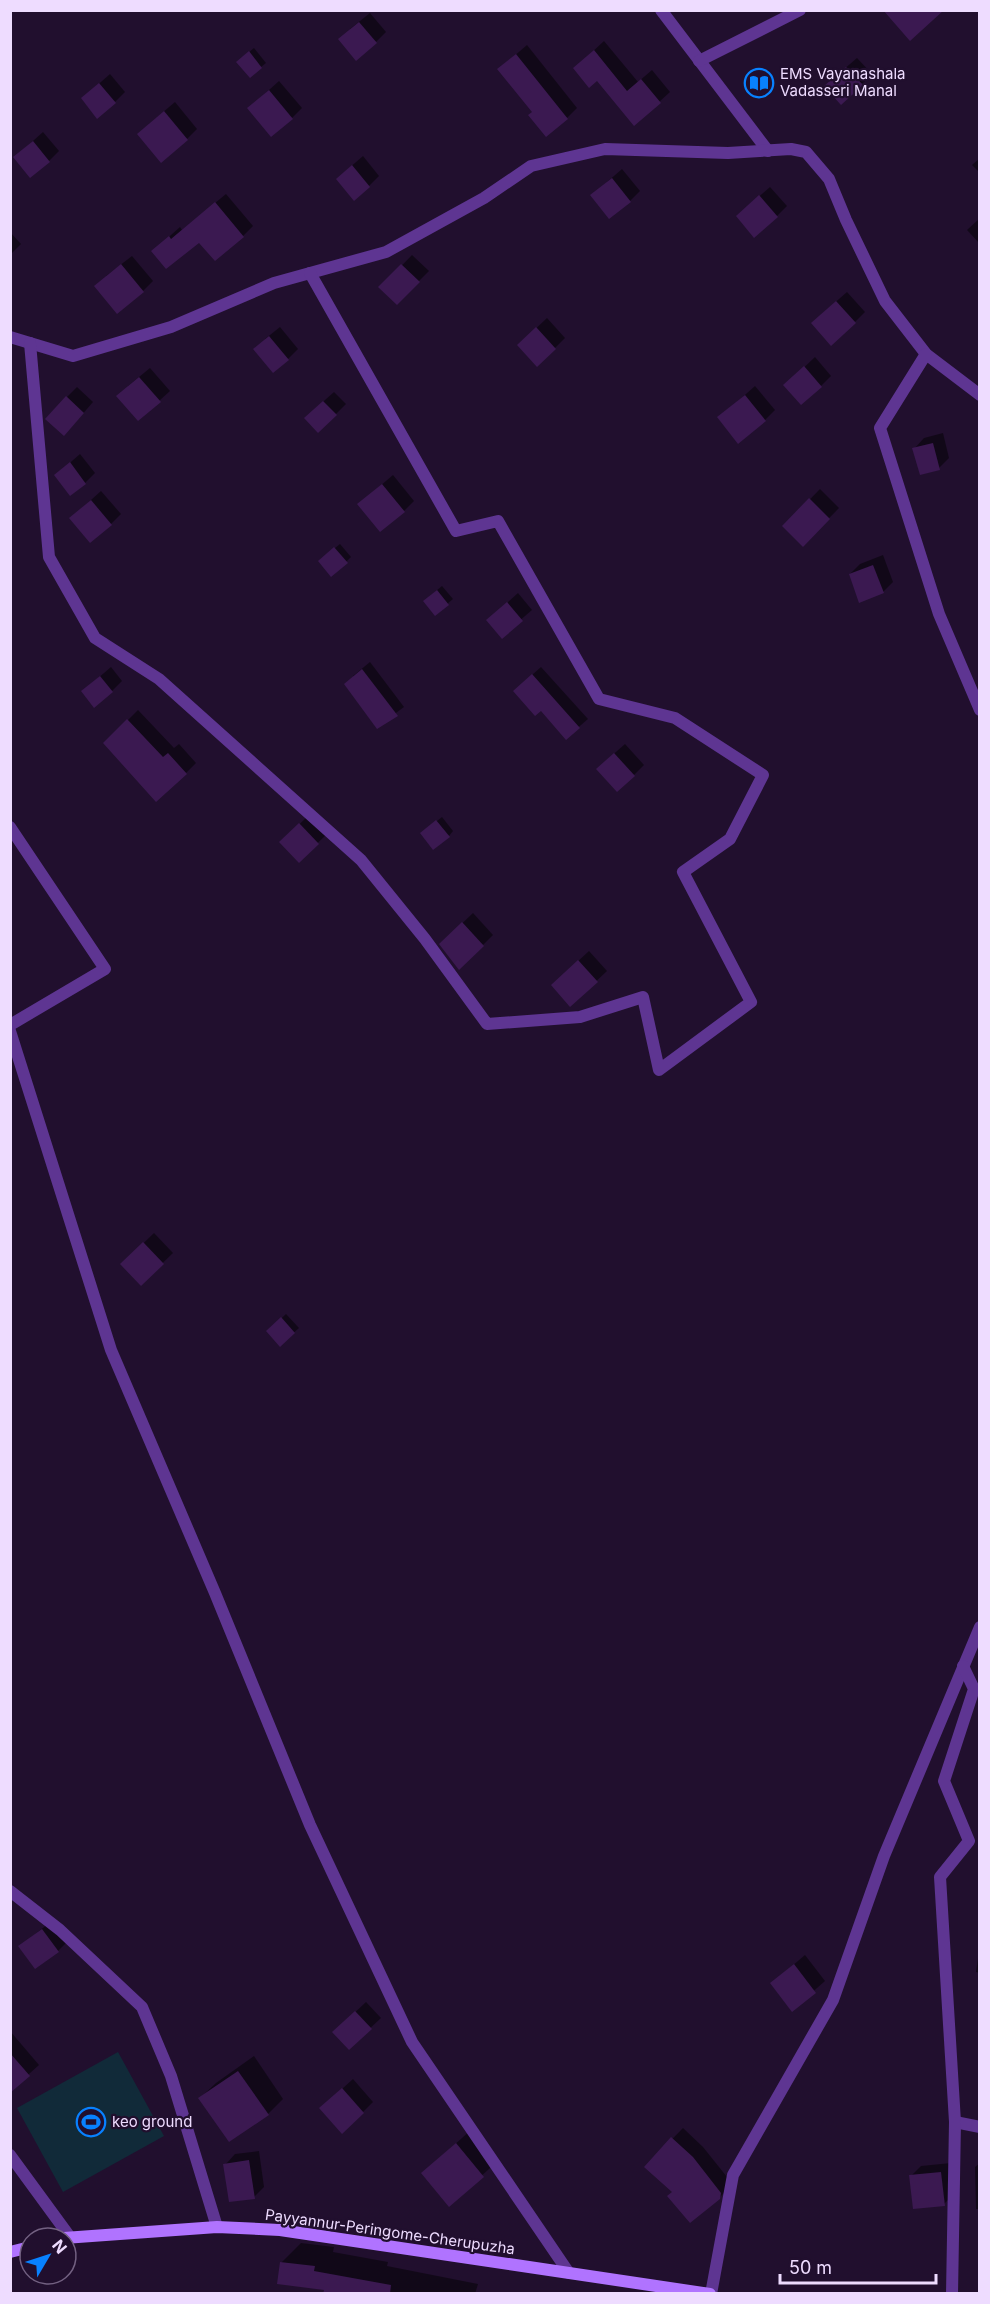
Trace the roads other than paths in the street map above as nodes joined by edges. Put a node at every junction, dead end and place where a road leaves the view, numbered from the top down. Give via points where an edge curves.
1 (661, 10) edge
2 (800, 10) edge
3 (699, 61) junction
4 (768, 151) junction
5 (310, 273) junction
6 (10, 337) edge
7 (30, 343) junction
8 (926, 354) junction
9 (980, 395) edge
10 (980, 710) edge
11 (10, 827) edge
12 (10, 1025) edge
13 (10, 1031) edge
14 (980, 1627) edge
15 (963, 1666) junction
16 (10, 1891) edge
17 (955, 2122) junction
18 (980, 2127) edge
19 (10, 2155) edge
20 (59, 2226) edge
21 (217, 2227) junction
22 (78, 2236) edge
23 (569, 2273) junction
24 (710, 2294) edge
25 (952, 2294) edge

1 - 3 street
2 - 3 street
3 - 4 street
4 - 5 street via 605,149 531,166 484,198 386,252
4 - 8 street via 791,149 806,153 829,179 885,301
5 - 7 street via 171,327 73,356
5 - 7 street via 456,531 498,521 598,699 675,718 763,775 730,839 683,872 751,1002 659,1070 643,997 580,1017 487,1024 361,860 159,679 95,638 49,557
6 - 7 street
8 - 9 street
8 - 10 street via 880,428 939,614
11 - 12 street via 105,969
13 - 23 street via 111,1350 310,1825 412,2042
14 - 15 street
15 - 17 street via 974,1689 944,1781 969,1841 940,1877
15 - 24 street via 884,1856 833,2000 733,2175
16 - 21 street via 60,1930 142,2007 171,2076
17 - 18 street
17 - 25 street
19 - 20 street
21 - 22 main road, Payyannur-Peringome-Cherupuzha
21 - 23 main road, Payyannur-Peringome-Cherupuzha via 280,2230
23 - 24 main road, Payyannur-Peringome-Cherupuzha

